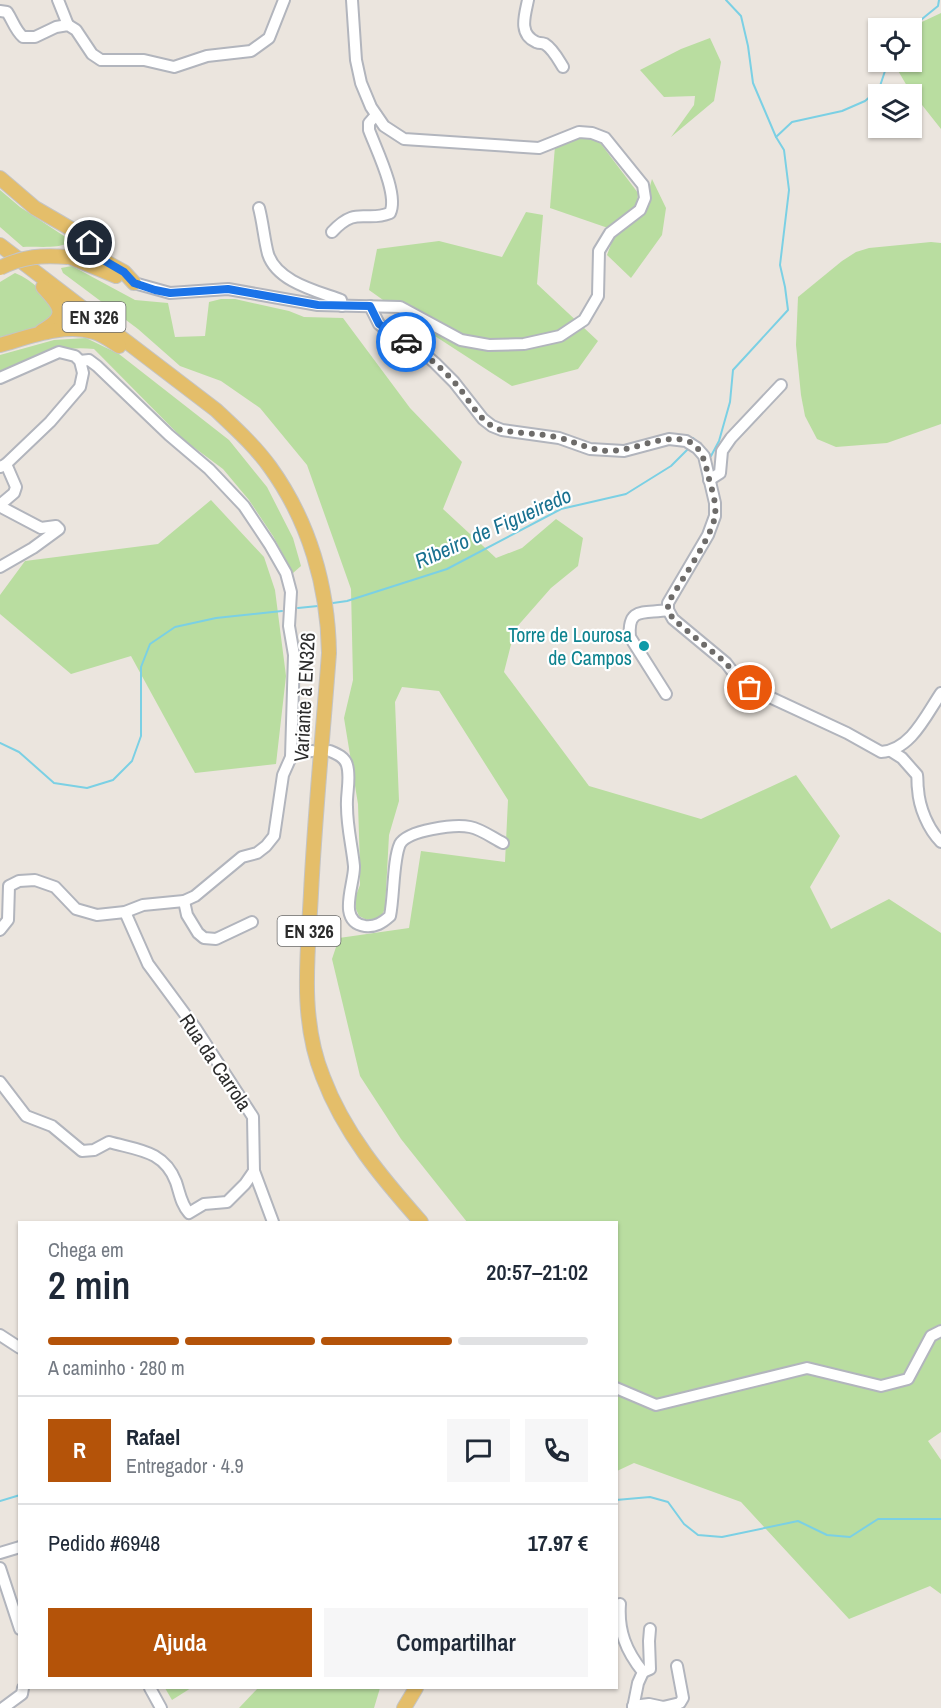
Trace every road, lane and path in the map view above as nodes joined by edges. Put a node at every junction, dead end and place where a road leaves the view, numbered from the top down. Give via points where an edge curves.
1 (58, 0) edge
2 (284, 0) edge
3 (352, 0) edge
4 (528, 0) edge
5 (0, 11) edge
6 (68, 25) junction
7 (563, 67) dead end
8 (376, 115) junction
9 (0, 178) edge
10 (258, 208) dead end
11 (332, 232) dead end
12 (78, 233) junction
13 (0, 245) edge
14 (73, 258) junction
15 (27, 267) junction
16 (0, 268) edge
17 (134, 283) junction
18 (342, 306) junction
19 (370, 306) junction
20 (30, 338) junction
21 (0, 345) edge
22 (80, 361) junction
23 (162, 367) junction
24 (0, 378) edge
25 (781, 385) dead end
26 (3, 466) edge
27 (709, 480) junction
28 (0, 567) edge
29 (668, 610) junction
30 (941, 693) edge
31 (666, 694) dead end
32 (312, 751) dead end
33 (330, 751) dead end
34 (891, 751) junction
35 (291, 757) junction
36 (941, 842) edge
37 (503, 843) dead end
38 (184, 901) junction
39 (125, 912) junction
40 (252, 922) dead end
41 (0, 930) edge
42 (0, 1082) edge
43 (255, 1171) junction
44 (273, 1221) edge
45 (420, 1221) edge
46 (941, 1331) edge
47 (0, 1335) edge
48 (18, 1347) edge
49 (618, 1389) edge
50 (18, 1548) edge
51 (0, 1553) edge
52 (0, 1568) edge
53 (620, 1604) dead end
54 (18, 1623) edge
55 (650, 1629) dead end
56 (676, 1666) dead end
57 (644, 1672) junction
58 (23, 1689) edge
59 (151, 1689) edge
60 (633, 1707) edge
61 (668, 1707) edge
62 (3, 1708) edge
63 (161, 1708) edge

1 - 6 street
2 - 6 street via 268,38 251,51 213,54 174,67 144,60 101,60
3 - 8 street via 356,60 361,83
4 - 7 street via 526,34 551,50
5 - 6 street via 7,12 23,37 35,37
8 - 11 street via 369,130 393,207 382,216 352,217
8 - 19 street via 384,126 404,139 539,148 579,132 592,133 604,138 643,185 645,198 640,210 610,233 599,251 598,296 584,320 560,336 524,344 489,345 461,340 399,307
9 - 12 main road via 35,208
10 - 18 street via 274,265 302,285 341,300
12 - 14 main road via 81,243
12 - 17 main road
13 - 15 main road, Variante à EN326 / EN 326
14 - 16 main road, bridge via 38,255
14 - 17 main road
15 - 20 main road via 55,298 60,310 57,322
15 - 23 main road, Variante à EN326 / EN 326
17 - 18 street via 170,293 228,289
18 - 19 street
19 - 27 street via 379,324 435,363 492,426 606,451 624,451 669,439 686,441 704,456
20 - 21 main road
20 - 23 main road via 65,330 93,332
22 - 24 street via 59,352
22 - 26 street via 80,387
22 - 35 street via 89,360 97,366 209,469 244,506 286,573 291,592 294,655
23 - 45 main road, Variante à EN326 / EN 326 via 216,410 270,466 296,508 320,574 329,653 307,972 311,1038 337,1111 367,1158
25 - 27 street via 731,438 722,451 720,473
26 - 28 street via 16,487 3,508 41,528 59,529
27 - 29 street via 715,516 668,603
29 - 31 street via 640,612 631,619 630,630 630,637
29 - 34 street via 673,619 750,688 881,752
30 - 34 street via 908,740
32 - 35 street
33 - 37 street via 347,763 346,807 354,867 348,909 362,925 373,926 390,916 398,854 401,842 410,835 471,827
34 - 36 street via 917,774 923,810
35 - 38 street via 283,775 274,836 266,846 242,857
38 - 39 street via 143,905
38 - 40 street via 187,915 204,939 216,939
39 - 41 street via 97,915 76,909 55,887 34,880 20,881 9,886 8,920
39 - 43 street, Rua da Carrola via 148,964 253,1117
42 - 43 street via 26,1116 52,1126 82,1151 109,1142 147,1151 161,1160 175,1180 189,1213 204,1204 227,1202
43 - 44 street, Rua da Carrola
46 - 49 street via 931,1336 908,1379 881,1386 807,1368 656,1405
47 - 48 street
50 - 51 street
52 - 54 street
53 - 57 street via 620,1631 633,1660
55 - 57 street via 650,1669
56 - 61 street via 683,1698
57 - 60 street
58 - 62 street via 22,1695
59 - 63 street
60 - 61 street

